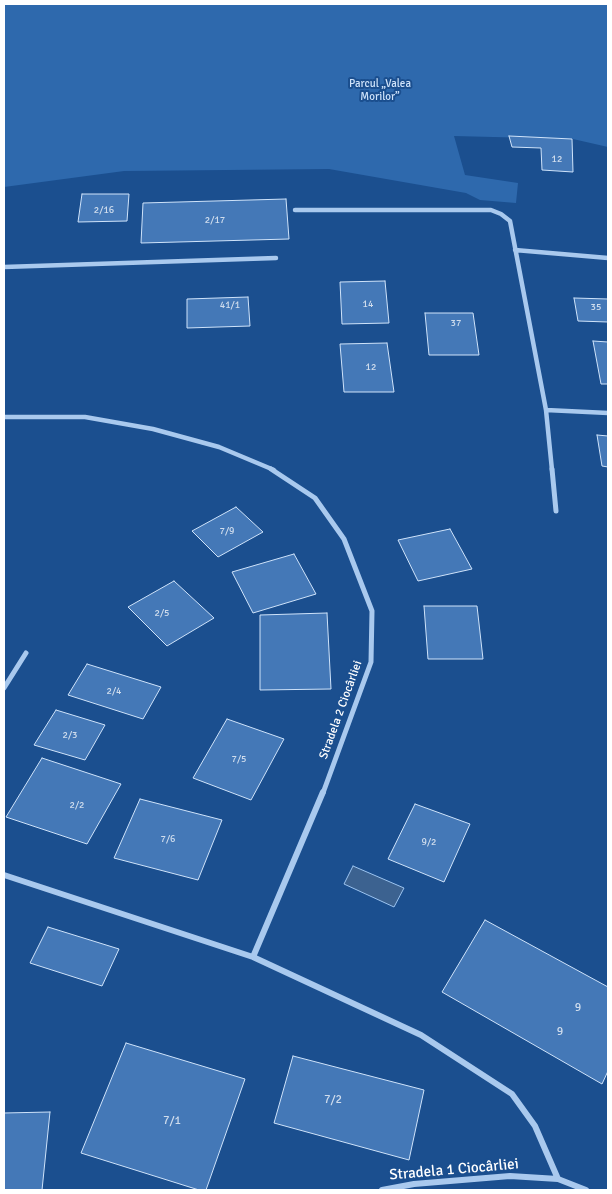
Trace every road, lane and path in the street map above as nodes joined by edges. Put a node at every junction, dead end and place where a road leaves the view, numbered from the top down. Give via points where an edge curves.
1 (295, 210) dead end
2 (515, 250) junction
3 (276, 258) dead end
4 (608, 258) edge
5 (4, 267) edge
6 (546, 410) junction
7 (608, 413) edge
8 (4, 417) edge
9 (556, 510) dead end
10 (26, 653) dead end
11 (4, 688) edge
12 (4, 875) edge
13 (253, 957) junction
14 (558, 1179) junction
15 (382, 1190) edge
16 (586, 1190) edge

1 - 2 street via 491,210 510,221
2 - 4 street
2 - 6 street
3 - 5 street
6 - 7 street
6 - 9 street
8 - 13 street, Stradela 2 Ciocârliei via 85,417 153,429 219,447 278,472 315,498 344,539 372,611 372,662 320,799
10 - 11 street
12 - 13 street
13 - 14 street via 421,1035 512,1094 536,1126
14 - 15 street, Stradela 1 Ciocârliei via 510,1176
14 - 16 street, Stradela 1 Ciocârliei

